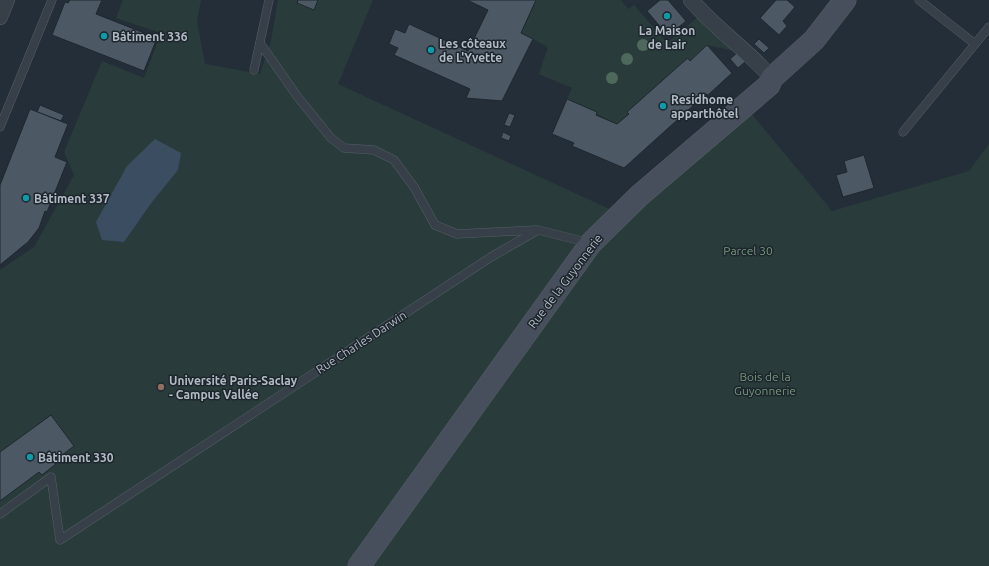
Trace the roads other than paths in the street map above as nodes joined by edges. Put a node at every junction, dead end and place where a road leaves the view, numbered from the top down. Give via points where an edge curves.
1 (7, 0) edge
2 (52, 0) edge
3 (269, 0) edge
4 (691, 0) edge
5 (846, 0) edge
6 (919, 0) edge
7 (0, 17) edge
8 (989, 27) edge
9 (260, 43) junction
10 (976, 44) junction
11 (254, 70) dead end
12 (772, 78) junction
13 (1, 123) edge
14 (903, 132) dead end
15 (538, 230) junction
16 (591, 243) junction
17 (0, 514) edge
18 (359, 566) edge

1 - 7 street
2 - 13 lane
3 - 9 lane
4 - 12 street
5 - 12 street, Rue de la Guyonnerie via 814,40
6 - 10 lane
8 - 10 lane
9 - 11 lane
9 - 15 lane via 297,96 331,138 344,148 374,150 394,160 414,187 435,225 457,234
10 - 14 lane
12 - 16 street, Rue de la Guyonnerie via 768,85 640,195
15 - 16 lane
15 - 17 lane, Rue Charles Darwin via 491,257 60,540 51,477
16 - 18 street, Rue de la Guyonnerie

